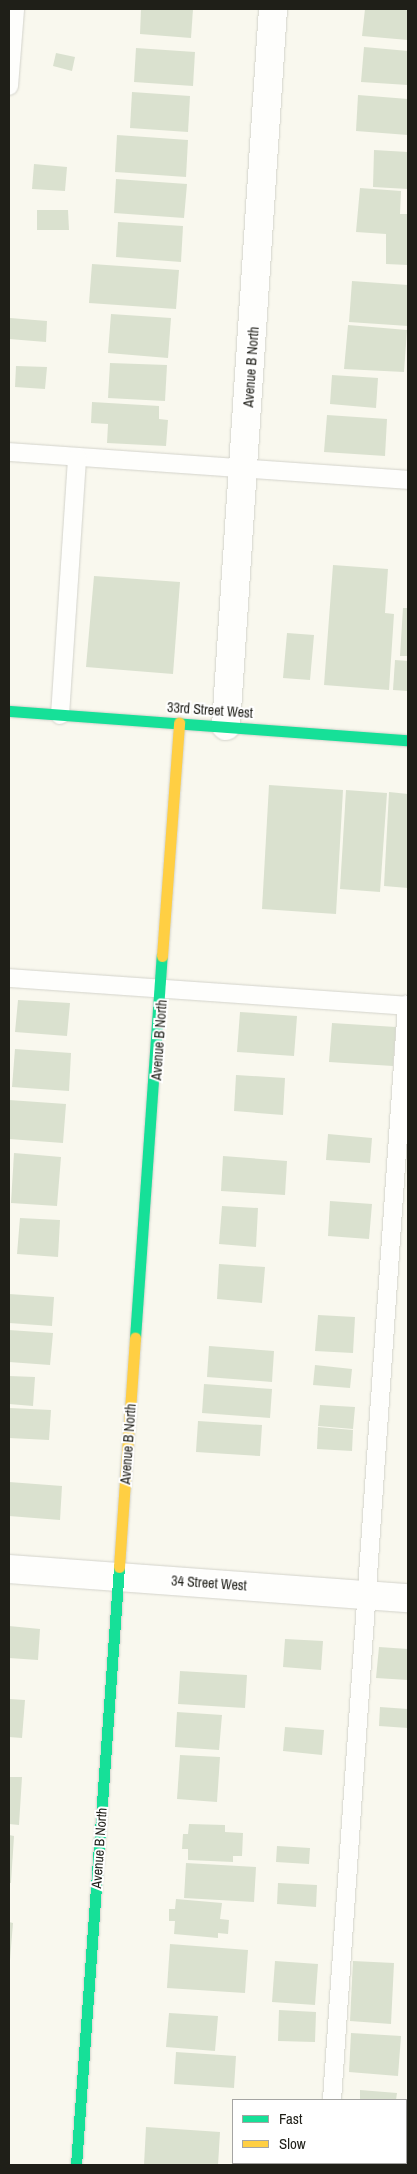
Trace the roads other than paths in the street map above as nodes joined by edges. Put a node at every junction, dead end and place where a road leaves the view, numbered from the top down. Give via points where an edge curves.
1 (15, 9) edge
2 (274, 9) edge
3 (9, 86) edge
4 (9, 452) edge
5 (77, 458) junction
6 (245, 470) junction
7 (408, 480) edge
8 (9, 711) edge
9 (60, 716) junction
10 (179, 723) junction
11 (226, 726) junction
12 (408, 740) edge
13 (9, 978) edge
14 (163, 987) junction
15 (408, 1006) edge
16 (9, 1569) edge
17 (118, 1575) junction
18 (369, 1595) junction
19 (408, 1598) edge
20 (332, 2099) edge
21 (76, 2165) edge

1 - 3 lane
2 - 6 street, Avenue B North
4 - 5 lane
5 - 6 lane
5 - 9 lane
6 - 7 lane
6 - 11 street, Avenue B North
8 - 9 street, 33rd Street West
9 - 10 street, 33rd Street West
10 - 11 street, 33rd Street West
10 - 14 street, Avenue B North
11 - 12 street, 33rd Street West
13 - 14 lane
14 - 15 lane
14 - 17 street, Avenue B North
15 - 18 lane
16 - 17 street, 34 Street West
17 - 18 street, 34 Street West
17 - 21 street, Avenue B North
18 - 19 street, 34 Street West
18 - 20 lane

